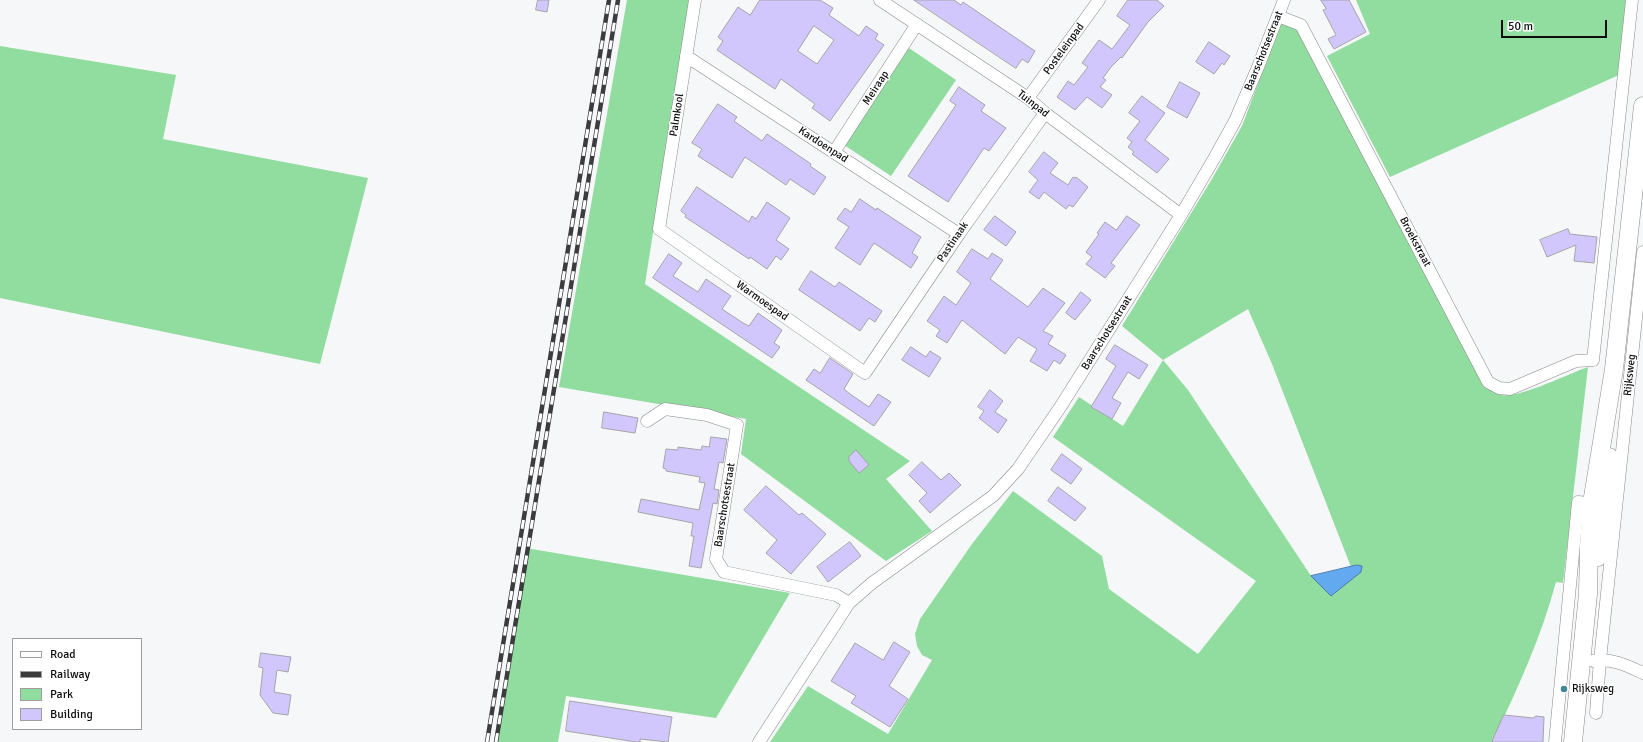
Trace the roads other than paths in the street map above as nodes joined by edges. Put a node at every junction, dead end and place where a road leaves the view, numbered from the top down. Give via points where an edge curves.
1 (695, 0) edge
2 (880, 0) edge
3 (1099, 0) edge
4 (1284, 0) edge
5 (1632, 0) edge
6 (1278, 16) junction
7 (917, 24) junction
8 (686, 56) junction
9 (1028, 98) junction
10 (1643, 106) edge
11 (1045, 113) junction
12 (834, 152) junction
13 (1181, 215) junction
14 (659, 229) joint
15 (959, 234) junction
16 (1643, 252) edge
17 (864, 373) joint
18 (647, 421) dead end
19 (1599, 504) junction
20 (849, 603) junction
21 (1600, 660) junction
22 (1582, 663) junction
23 (1643, 673) edge
24 (1596, 713) dead end
25 (759, 742) edge
26 (1555, 742) edge
27 (1573, 742) edge

1 - 8 street, Palmkool
2 - 7 street, Tuinpad
3 - 9 street, Posteleinpad
4 - 6 street, Baarschotsestraat
5 - 6 street, Broekstraat via 1593,360 1576,362 1510,388 1499,388 1488,382 1301,25
6 - 13 street, Baarschotsestraat via 1235,120
7 - 9 street, Tuinpad
7 - 12 street, Meiraap
8 - 12 street, Kardoenpad
8 - 14 street, Palmkool
9 - 11 street, Tuinpad
10 - 19 main road, Rijksweg via 1614,369 1612,414
11 - 13 street, Tuinpad
11 - 15 street, Pastinaak
12 - 15 street, Kardoenpad
13 - 20 street, Baarschotsestraat via 1018,470 993,496 872,583
14 - 17 street, Warmoespad
15 - 17 street, Pastinaak
16 - 21 street, Rijksweg
18 - 20 street, Baarschotsestraat via 665,409 707,415 737,425 716,559 724,572 836,595
19 - 22 main road, Rijksweg via 1601,546 1588,594
19 - 26 street via 1578,502
20 - 25 street, Baarschotsestraat
21 - 22 street
21 - 23 street via 1620,662
21 - 24 street, Rijksweg
22 - 27 main road, Rijksweg

